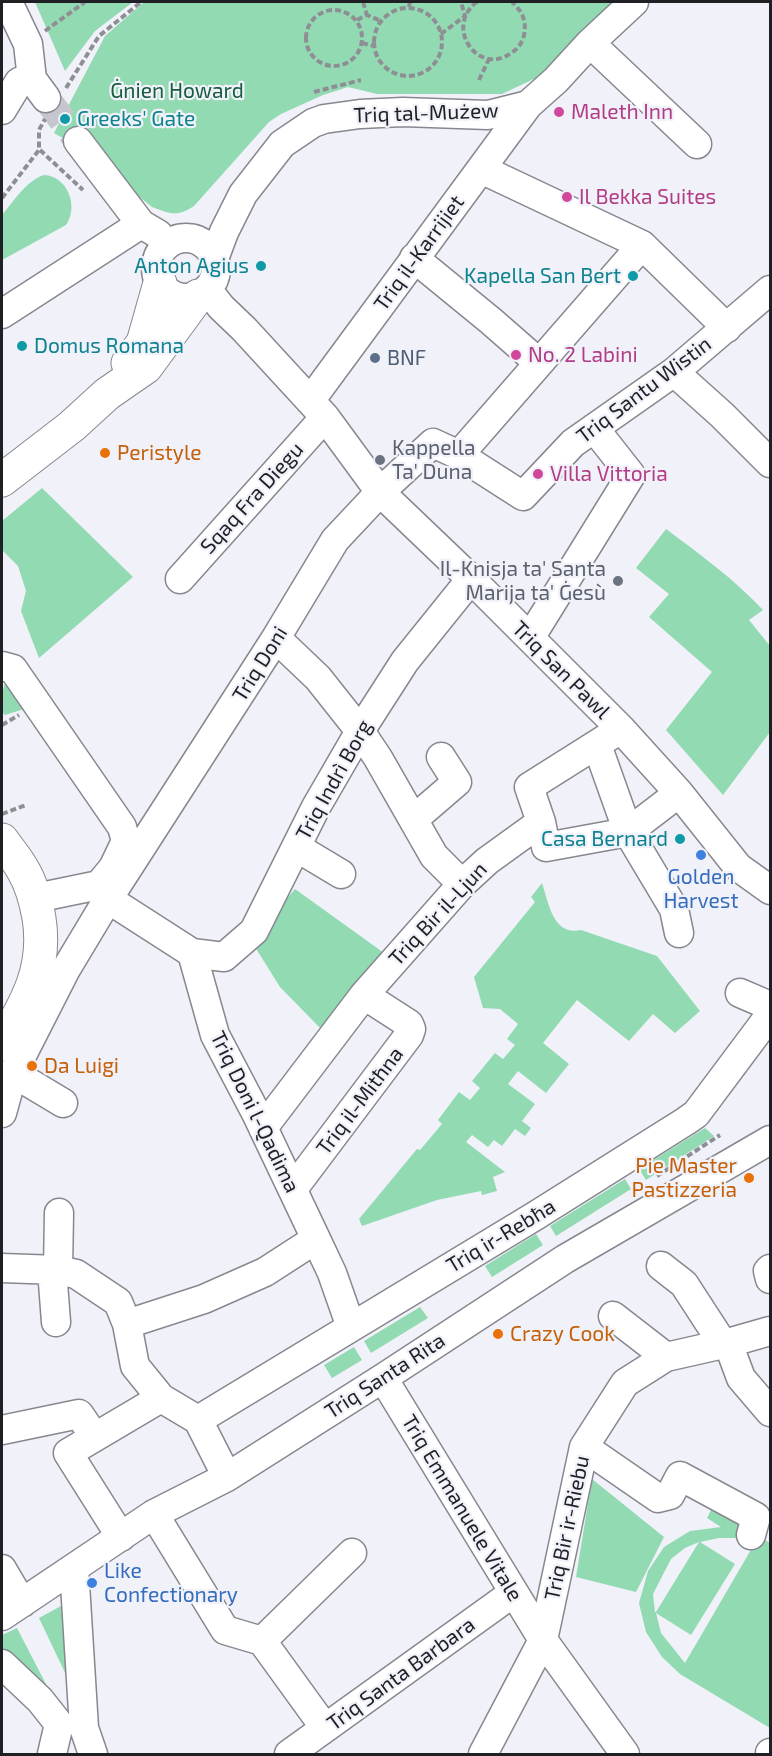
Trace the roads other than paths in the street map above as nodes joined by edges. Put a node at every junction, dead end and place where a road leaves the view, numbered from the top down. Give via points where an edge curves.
1 (8, 2) edge
2 (634, 2) edge
3 (590, 44) junction
4 (528, 105) junction
5 (2, 110) edge
6 (78, 141) tunnel mouth
7 (697, 144) dead end
8 (481, 169) junction
9 (243, 194) junction
10 (141, 224) junction
11 (642, 245) junction
12 (167, 256) junction
13 (414, 258) junction
14 (214, 259) junction
15 (202, 293) junction
16 (766, 302) edge
17 (2, 314) edge
18 (727, 328) junction
19 (539, 363) junction
20 (674, 372) junction
21 (107, 394) junction
22 (318, 409) junction
23 (594, 428) junction
24 (459, 455) junction
25 (771, 463) edge
26 (2, 480) edge
27 (380, 492) junction
28 (523, 496) joint
29 (180, 579) dead end
30 (471, 579) junction
31 (276, 638) junction
32 (530, 638) junction
33 (2, 666) edge
34 (621, 729) junction
35 (360, 731) junction
36 (597, 745) junction
37 (441, 757) dead end
38 (680, 793) junction
39 (414, 819) junction
40 (541, 822) junction
41 (628, 832) junction
42 (2, 840) edge
43 (296, 848) junction
44 (341, 874) dead end
45 (462, 884) junction
46 (771, 890) edge
47 (36, 898) junction
48 (108, 899) junction
49 (679, 933) dead end
50 (192, 953) junction
51 (53, 966) junction
52 (740, 993) dead end
53 (364, 995) junction
54 (771, 1006) edge
55 (771, 1015) edge
56 (7, 1059) edge
57 (63, 1103) dead end
58 (2, 1113) edge
59 (263, 1128) junction
60 (766, 1147) edge
61 (292, 1189) junction
62 (59, 1213) dead end
63 (316, 1239) junction
64 (661, 1266) dead end
65 (2, 1268) edge
66 (771, 1269) edge
67 (58, 1270) junction
68 (771, 1278) edge
69 (613, 1316) dead end
70 (56, 1322) dead end
71 (127, 1324) junction
72 (351, 1327) junction
73 (771, 1330) edge
74 (726, 1344) junction
75 (666, 1357) junction
76 (383, 1378) junction
77 (161, 1398) junction
78 (771, 1412) edge
79 (198, 1420) junction
80 (2, 1430) edge
81 (94, 1436) junction
82 (584, 1447) junction
83 (227, 1477) junction
84 (670, 1495) junction
85 (710, 1513) dead end
86 (154, 1514) junction
87 (751, 1535) dead end
88 (121, 1537) junction
89 (352, 1553) dead end
90 (74, 1568) junction
91 (2, 1569) edge
92 (513, 1593) junction
93 (11, 1610) edge
94 (543, 1640) junction
95 (262, 1641) junction
96 (2, 1664) edge
97 (72, 1726) junction
98 (325, 1728) junction
99 (52, 1755) edge
100 (93, 1755) edge
101 (289, 1755) edge
102 (483, 1755) edge
103 (625, 1755) edge

1 - 5 street via 28,44 39,88 27,78 19,82
2 - 3 street, Triq tal-Mużew
3 - 4 street, Triq tal-Mużew
3 - 7 street
4 - 8 street, Triq il-Karrijiet
4 - 9 street, Triq tal-Mużew via 488,115 403,112 324,119 282,144
6 - 10 street
8 - 11 street
8 - 13 street, Triq il-Karrijiet
9 - 12 street, Triq tal-Mużew
9 - 14 street, Triq tal-Mużew
10 - 12 street
10 - 17 street
11 - 18 street
11 - 19 street
12 - 14 street via 188,238 204,244
12 - 15 street via 165,290 181,298
12 - 21 main road via 143,343
13 - 19 street
13 - 22 street, Triq il-Karrijiet
14 - 15 street, Triq tal-Mużew via 215,275
15 - 21 main road via 146,367
15 - 22 street, Triq San Pawl via 244,329
16 - 18 street, Triq Santu Wistin
18 - 20 street, Triq Santu Wistin
19 - 24 street
20 - 23 street, Triq Santu Wistin
20 - 25 street
21 - 26 main road
22 - 27 street, Triq San Pawl
22 - 29 street, Sqaq Fra Diegu
23 - 28 street, Triq Santu Wistin via 573,443
23 - 32 street via 631,476
24 - 27 street, Triq Doni via 433,443
24 - 28 street, Triq Doni
27 - 30 street, Triq San Pawl
27 - 31 street, Triq Doni via 335,540
30 - 32 street, Triq San Pawl
30 - 35 street, Triq Indrì Borg via 405,661
31 - 35 street via 318,678
31 - 48 street, Triq Doni
32 - 34 street, Triq San Pawl
33 - 47 street via 13,669 35,700 122,827 126,841 113,868 99,885
34 - 36 street
34 - 38 street, Triq San Pawl
35 - 39 street
35 - 43 street, Triq Indrì Borg via 325,774 316,807
36 - 40 street via 529,787
36 - 41 street
37 - 39 street via 457,782
38 - 41 street
38 - 46 street, Triq San Pawl via 738,867
39 - 45 street via 434,856
40 - 41 street via 546,847
40 - 45 street, Triq Bir il-Ljun via 496,868
41 - 49 street via 674,909
42 - 47 main road
43 - 44 street
43 - 50 street, Triq Indrì Borg via 254,931 224,957
45 - 53 street, Triq Bir il-Ljun
47 - 51 main road via 42,937
48 - 50 street
48 - 51 street, Triq Doni
50 - 59 street, Triq Doni l-Qadima via 215,1035
51 - 56 main road via 29,994
52 - 54 street
53 - 59 street, Triq Bir il-Ljun
53 - 61 street, Triq il-Mitħna via 409,1024 410,1035
55 - 72 street, Triq ir-Rebħa via 696,1114
56 - 57 street
56 - 58 street
59 - 61 street, Triq Doni l-Qadima
60 - 76 street, Triq Santa Rita via 565,1259
61 - 63 street, Triq Doni l-Qadima
62 - 67 street
63 - 71 street via 265,1272 204,1299
63 - 72 street, Triq Doni l-Qadima via 342,1267
64 - 74 street via 684,1284
65 - 67 street
66 - 68 street
67 - 70 street via 53,1283
67 - 71 street via 76,1274 118,1302
69 - 75 street
71 - 77 street via 135,1366
72 - 79 street, Triq ir-Rebħa
73 - 74 street, Triq Bir ir-Riebu
74 - 75 street, Triq Bir ir-Riebu
74 - 78 street via 741,1378
75 - 82 street, Triq Bir ir-Riebu via 625,1383
76 - 83 street, Triq Santa Rita
76 - 92 street, Triq Emmanuele Vitale
77 - 79 street
77 - 81 street
79 - 83 street
80 - 81 street via 79,1414
81 - 88 street via 68,1453
82 - 84 street via 658,1498
82 - 94 street, Triq Bir ir-Riebu
83 - 86 street, Triq Santa Rita
84 - 85 street
84 - 87 street via 680,1476 756,1517
86 - 88 street, Triq Santa Rita
86 - 95 street via 225,1630
88 - 90 street, Triq Santa Rita
89 - 95 street
90 - 93 street, Triq Santa Rita
90 - 97 street
91 - 93 street
92 - 94 street, Triq Emmanuele Vitale
92 - 98 street, Triq Santa Barbara
94 - 102 street, Triq Bir ir-Riebu
94 - 103 street, Triq Emmanuele Vitale
95 - 98 street
96 - 97 street
97 - 99 street
97 - 100 street
98 - 101 street, Triq Santa Barbara

